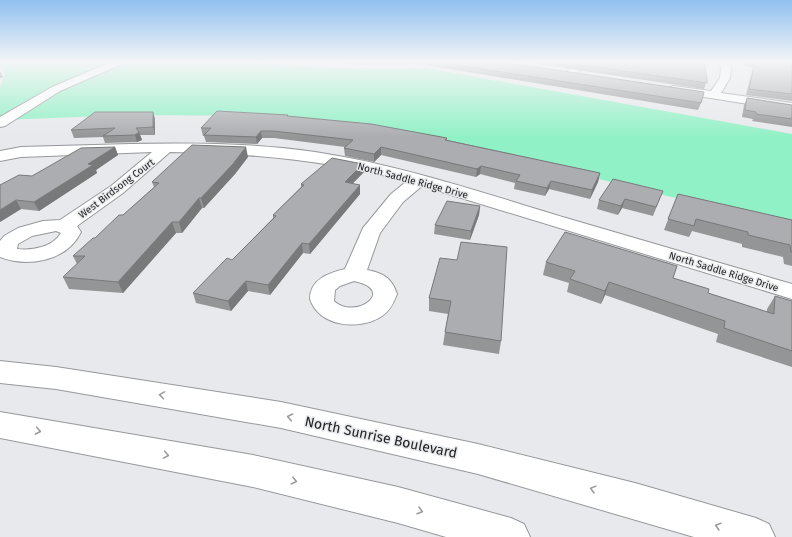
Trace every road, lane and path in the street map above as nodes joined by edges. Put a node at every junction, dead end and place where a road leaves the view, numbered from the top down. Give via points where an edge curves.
1 (61, 87) edge
2 (661, 87) edge
3 (719, 87) edge
4 (714, 95) junction
5 (792, 107) edge
6 (0, 123) edge
7 (166, 148) junction
8 (0, 150) edge
9 (22, 152) junction
10 (0, 156) edge
11 (419, 180) junction
12 (64, 226) dead end
13 (354, 274) dead end
14 (792, 292) edge
15 (0, 372) edge
16 (0, 425) edge
17 (510, 537) edge
18 (756, 537) edge

1 - 6 street
2 - 4 street
3 - 4 street
4 - 5 street
7 - 9 street, North Saddle Ridge Drive
7 - 11 street, North Saddle Ridge Drive via 262,151 314,157
7 - 12 street, West Birdsong Court via 131,179
8 - 9 street, North Saddle Ridge Drive
9 - 10 street, North Saddle Ridge Drive
11 - 13 street via 397,198 370,232
11 - 14 street, North Saddle Ridge Drive
18 -> 15 street, North Sunrise Boulevard via 635,500 478,459 288,417 56,378
16 -> 17 street via 253,471 398,505

